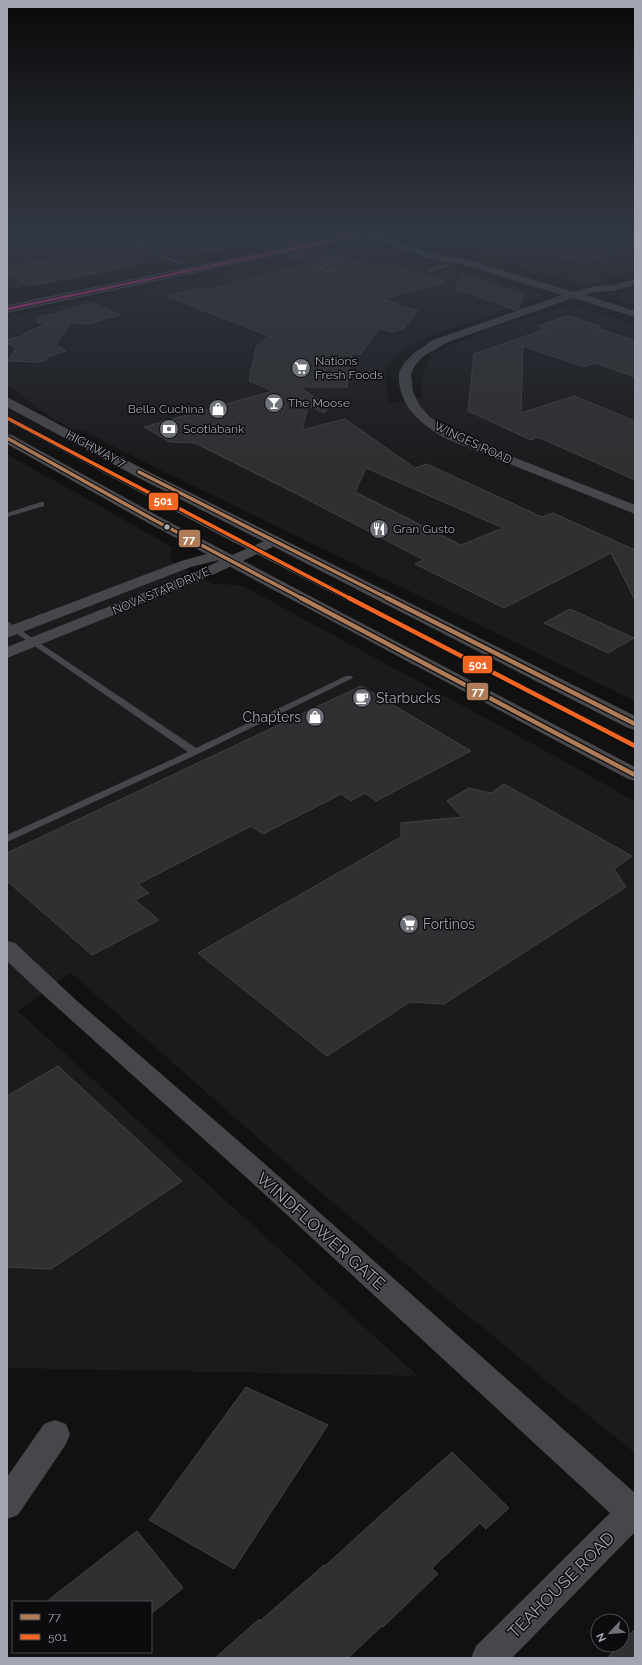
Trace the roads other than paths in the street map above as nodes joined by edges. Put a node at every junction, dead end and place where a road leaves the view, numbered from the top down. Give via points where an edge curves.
1 (527, 311) edge
2 (624, 311) edge
3 (635, 314) edge
4 (7, 401) edge
5 (7, 418) edge
6 (7, 438) edge
7 (41, 504) dead end
8 (635, 510) edge
9 (7, 515) edge
10 (274, 541) junction
11 (253, 549) junction
12 (226, 558) junction
13 (10, 629) edge
14 (34, 642) junction
15 (7, 653) edge
16 (349, 678) dead end
17 (635, 724) edge
18 (635, 746) edge
19 (195, 752) junction
20 (635, 775) edge
21 (7, 839) edge
22 (7, 948) edge
23 (55, 1434) dead end
24 (7, 1504) edge
25 (634, 1514) edge
26 (488, 1658) edge

1 - 8 street, WINGES ROAD via 437,342 408,366 404,374 405,391 418,412 434,426
2 - 3 street
4 - 10 main road, HIGHWAY 7
5 - 11 lane
6 - 12 main road
7 - 9 lane
10 - 11 street, NOVA STAR DRIVE
10 - 17 main road, HIGHWAY 7
11 - 12 street, NOVA STAR DRIVE
11 - 18 lane
12 - 13 street, NOVA STAR DRIVE via 186,564
12 - 14 street, NOVA STAR DRIVE
12 - 20 main road
13 - 14 lane
14 - 15 street, NOVA STAR DRIVE
14 - 19 lane
16 - 19 lane
19 - 21 lane
22 - 25 street, WINDFLOWER GATE via 53,993 256,1171
23 - 24 street
25 - 26 street, TEAHOUSE ROAD

